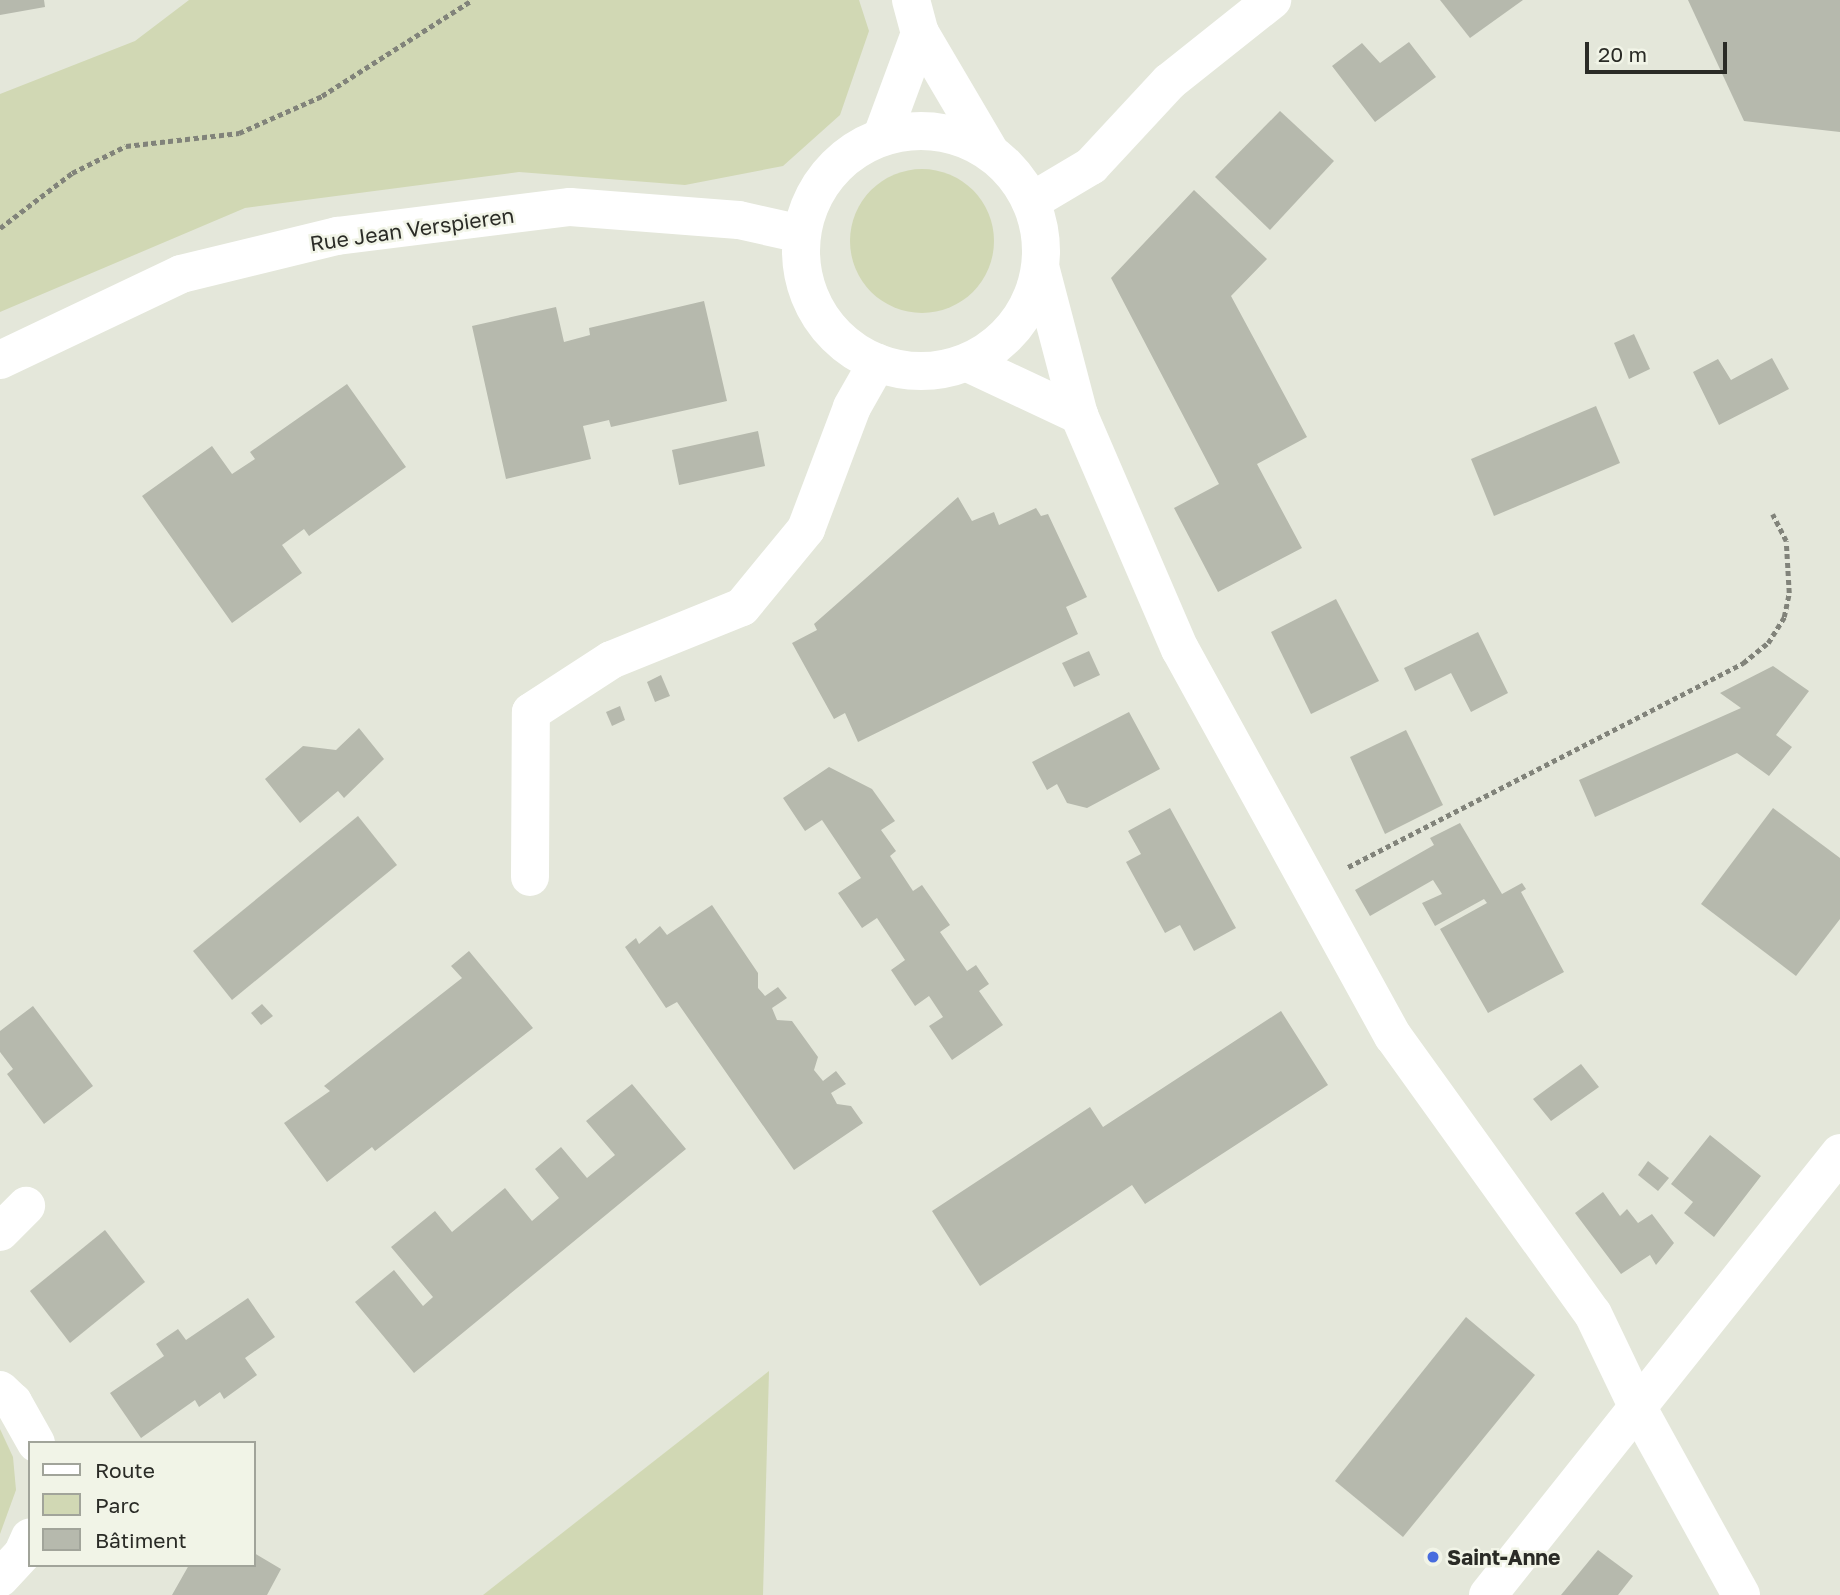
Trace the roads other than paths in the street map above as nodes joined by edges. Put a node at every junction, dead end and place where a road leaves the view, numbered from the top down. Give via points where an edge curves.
1 (1272, 0) edge
2 (916, 16) edge
3 (882, 136) junction
4 (990, 152) junction
5 (1032, 201) junction
6 (801, 234) junction
7 (1041, 270) junction
8 (0, 360) edge
9 (877, 363) junction
10 (968, 363) junction
11 (1080, 415) junction
12 (530, 877) dead end
13 (1840, 1153) edge
14 (0, 1391) edge
15 (1639, 1410) junction
16 (35, 1441) edge
17 (28, 1542) edge
18 (0, 1578) edge
19 (1488, 1595) edge
20 (1741, 1595) edge

1 - 5 street via 1169,82 1091,166
2 - 3 street
2 - 4 street
3 - 4 street via 920,130 957,135
3 - 6 street via 853,151 828,173 811,201
4 - 5 street
5 - 7 street via 1040,229
6 - 8 street, Rue Jean Verspieren via 739,220 570,207 337,236 181,275
6 - 9 street via 802,274 817,312 842,342
7 - 10 street via 1020,319 1002,340
7 - 11 street
9 - 10 street via 907,371
9 - 12 street via 852,407 806,529 742,607 611,660 531,712
10 - 11 street
11 - 15 street via 1180,649 1393,1037 1593,1314
13 - 15 street
14 - 16 street via 13,1402
15 - 19 street
15 - 20 street
17 - 18 street

